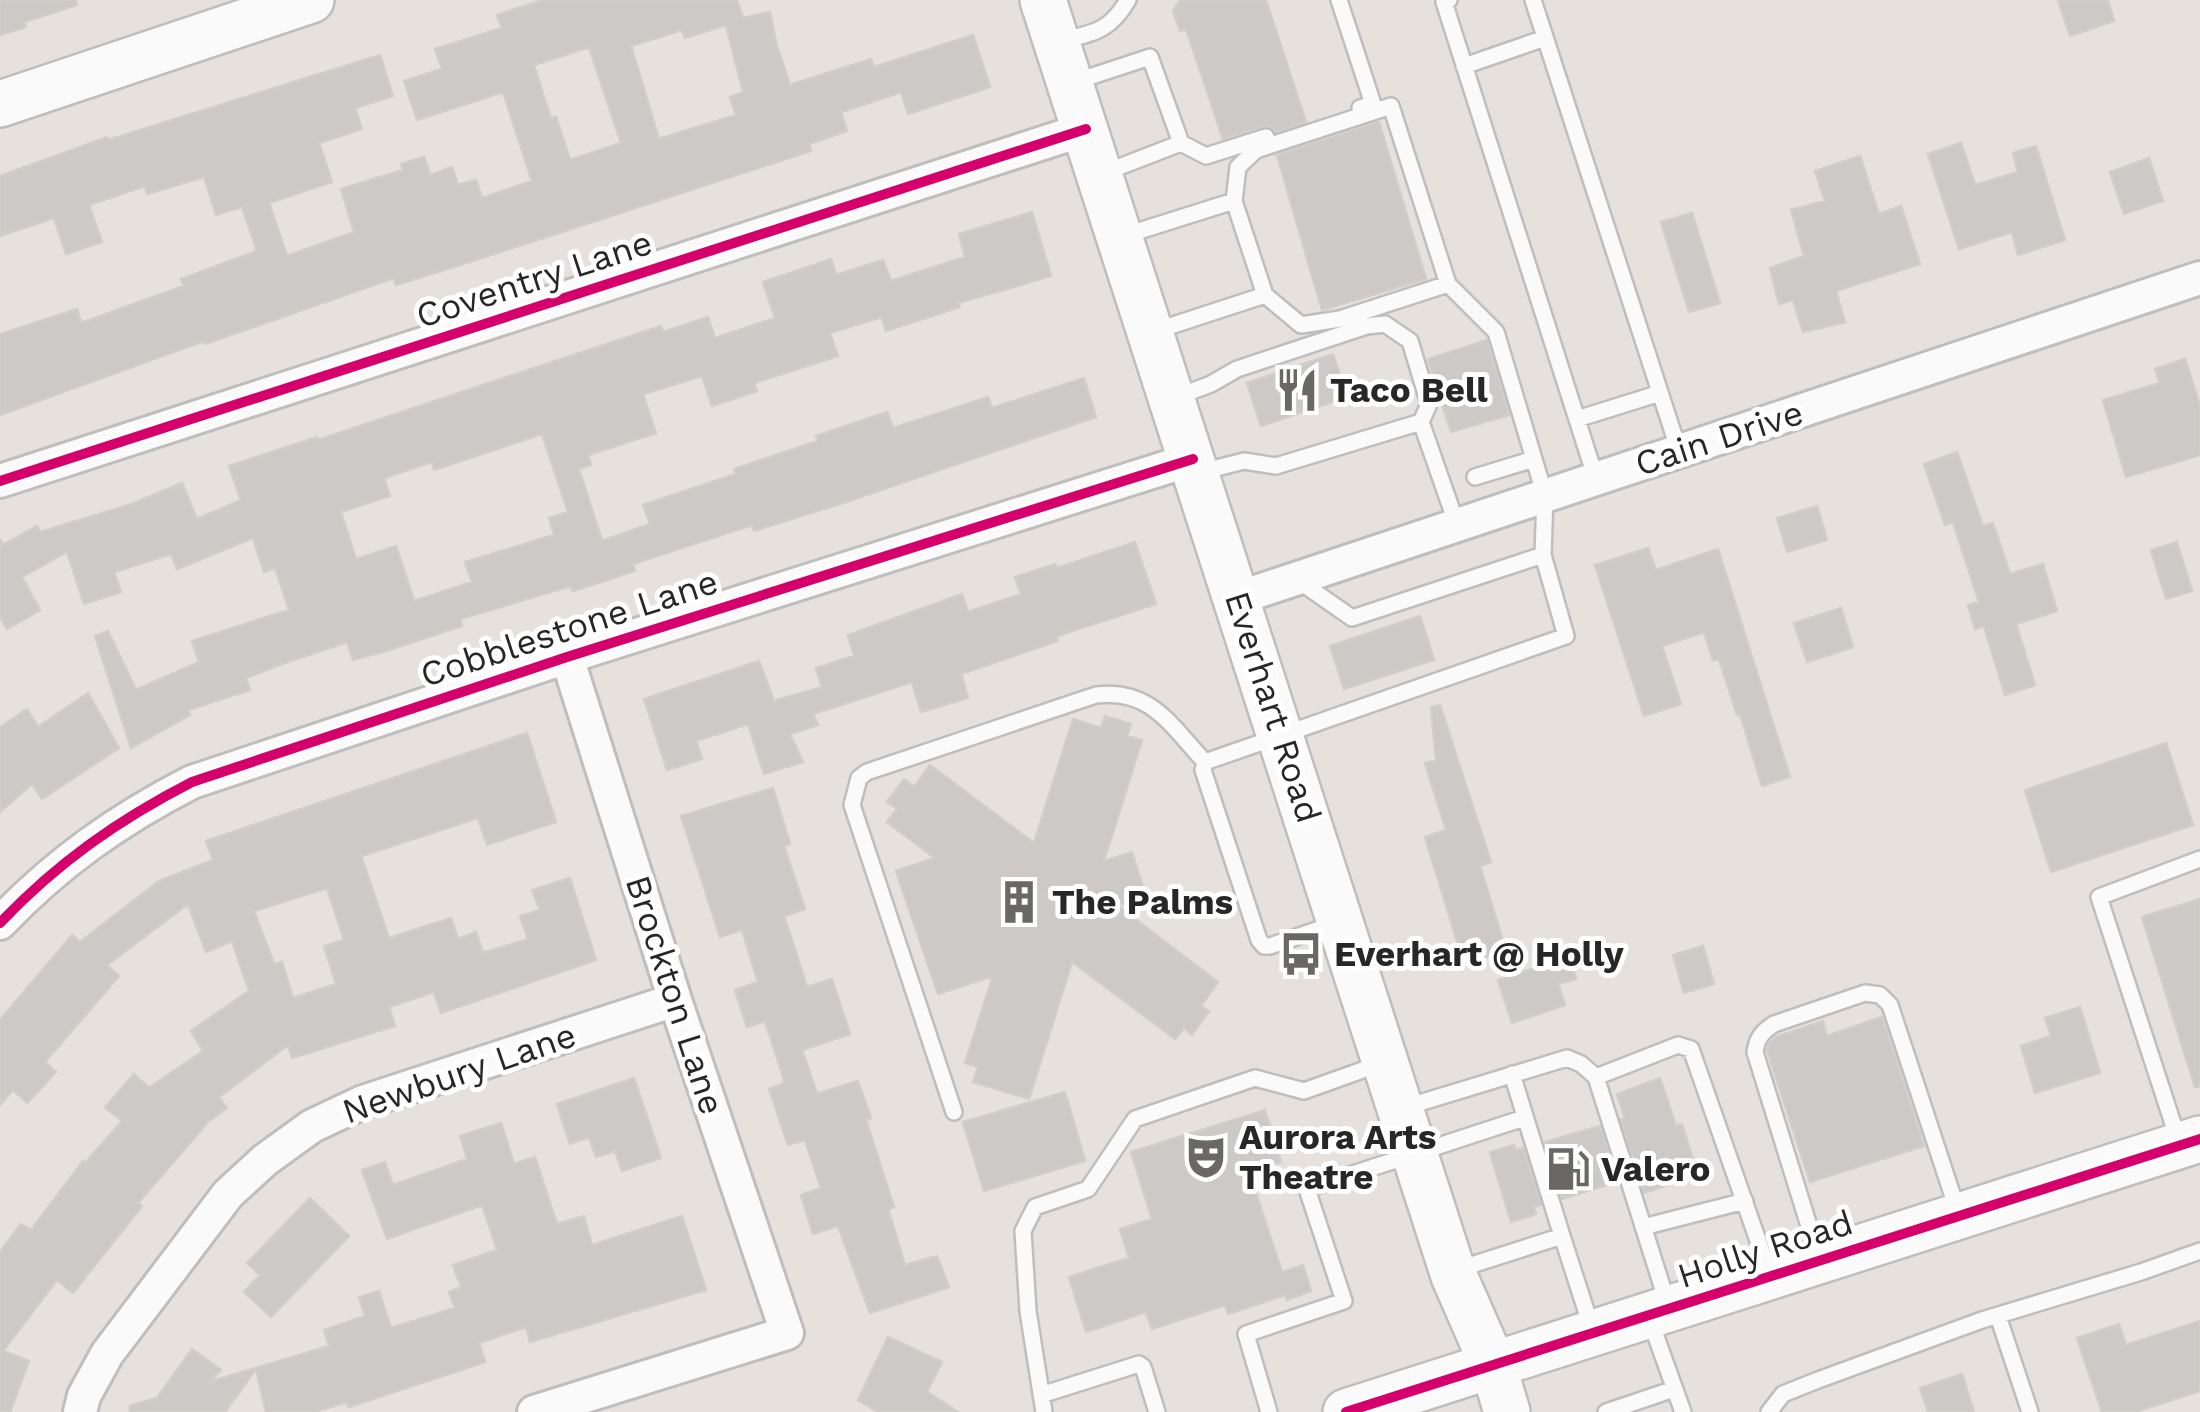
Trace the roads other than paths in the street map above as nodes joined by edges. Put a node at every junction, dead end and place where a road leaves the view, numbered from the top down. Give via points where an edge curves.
1 (311, 0) edge
2 (1128, 0) edge
3 (1338, 0) edge
4 (1449, 0) edge
5 (1533, 0) edge
6 (1050, 21) edge
7 (1545, 38) junction
8 (1464, 66) junction
9 (1070, 84) junction
10 (0, 104) edge
11 (1086, 130) junction
12 (1180, 144) junction
13 (1100, 175) junction
14 (1234, 200) junction
15 (1121, 237) junction
16 (2200, 278) edge
17 (1448, 284) junction
18 (1266, 295) junction
19 (1152, 332) junction
20 (1660, 393) junction
21 (1173, 398) junction
22 (1577, 420) junction
23 (1421, 422) junction
24 (1679, 451) junction
25 (1534, 459) junction
26 (1195, 466) junction
27 (1475, 477) dead end
28 (1596, 479) junction
29 (0, 481) edge
30 (1545, 496) junction
31 (1458, 525) junction
32 (1543, 555) junction
33 (1296, 578) junction
34 (1238, 598) junction
35 (567, 656) junction
36 (1282, 735) junction
37 (1204, 762) junction
38 (2200, 859) edge
39 (1341, 921) junction
40 (0, 923) edge
41 (676, 1000) junction
42 (1386, 1062) junction
43 (1512, 1074) junction
44 (1596, 1078) junction
45 (1401, 1109) junction
46 (954, 1112) dead end
47 (1524, 1118) junction
48 (2190, 1142) edge
49 (1414, 1152) junction
50 (1744, 1201) junction
51 (1959, 1216) junction
52 (1644, 1227) junction
53 (1562, 1236) junction
54 (2200, 1251) edge
55 (1820, 1260) junction
56 (1453, 1271) junction
57 (1770, 1276) junction
58 (1659, 1312) junction
59 (1998, 1316) junction
60 (1593, 1333) junction
61 (1492, 1365) junction
62 (1674, 1389) junction
63 (1041, 1395) junction
64 (1366, 1408) edge
65 (80, 1412) edge
66 (534, 1412) edge
67 (1044, 1412) edge
68 (1157, 1412) edge
69 (1268, 1412) edge
70 (1506, 1412) edge
71 (1606, 1412) edge
72 (1683, 1412) edge
73 (1769, 1412) edge
74 (2030, 1412) edge

1 - 10 main road
2 - 6 lane via 1116,20 1095,32
3 - 12 lane via 1373,104 1206,156
4 - 8 lane via 1444,2
5 - 7 lane
6 - 9 main road, Everhart Road
7 - 8 lane
7 - 20 lane
8 - 22 lane
9 - 11 main road, Everhart Road
9 - 12 lane via 1150,57
11 - 13 main road, Everhart Road
11 - 29 street, Coventry Lane
12 - 13 lane
13 - 15 main road, Everhart Road
14 - 15 lane
14 - 17 lane via 1238,167 1256,150 1391,106
14 - 18 lane
15 - 19 main road, Everhart Road
16 - 24 street, Cain Drive
17 - 18 lane via 1301,325
17 - 25 lane via 1496,332
18 - 19 lane
19 - 21 main road, Everhart Road
20 - 22 lane
20 - 24 lane
21 - 23 lane via 1237,369 1384,324 1410,341 1429,404
21 - 26 main road, Everhart Road
22 - 28 lane
23 - 26 lane via 1276,466
23 - 31 lane
24 - 28 street, Cain Drive
25 - 27 lane
25 - 30 lane
26 - 34 main road, Everhart Road
26 - 35 street, Cobblestone Lane
28 - 30 street, Cain Drive
30 - 31 street, Cain Drive
30 - 32 lane
31 - 33 street, Cain Drive
32 - 33 lane via 1352,618
32 - 36 lane via 1566,636
33 - 34 street, Cain Drive
34 - 36 main road, Everhart Road
35 - 40 street, Cobblestone Lane via 192,782 81,848
35 - 41 street, Brockton Lane
36 - 37 lane
36 - 39 main road, Everhart Road
37 - 39 lane via 1259,940 1270,946
37 - 46 lane via 1147,702 1116,692 859,778 852,805
38 - 48 lane via 2104,893 2098,903
39 - 42 main road, Everhart Road
41 - 65 street, Newbury Lane via 364,1102 312,1126 264,1160 216,1210 108,1354
41 - 66 street, Brockton Lane via 787,1333
42 - 45 main road, Everhart Road
42 - 63 lane via 1304,1091 1255,1078 1135,1119 1088,1189 1035,1207 1022,1231
43 - 44 lane via 1566,1058
43 - 45 lane
43 - 47 lane
44 - 50 lane via 1678,1045 1691,1049
44 - 52 lane
45 - 49 main road, Everhart Road
47 - 49 lane
47 - 53 lane
48 - 51 main road, Holly Road
49 - 56 main road, Everhart Road
49 - 69 lane via 1308,1190 1344,1300 1246,1334
50 - 52 lane
50 - 57 lane
51 - 55 main road, Holly Road
51 - 55 lane via 1890,1005 1864,993 1774,1024 1756,1041
52 - 58 lane
53 - 56 lane
53 - 60 lane
54 - 59 lane
55 - 57 main road, Holly Road
56 - 61 main road, Everhart Road
57 - 58 main road, Holly Road
58 - 60 main road, Holly Road
58 - 62 lane
59 - 73 lane via 1782,1394
59 - 74 lane
60 - 61 main road, Holly Road
61 - 64 main road, Holly Road
61 - 70 main road, Everhart Road
62 - 71 lane
62 - 72 lane
63 - 67 lane
63 - 68 lane via 1139,1364

